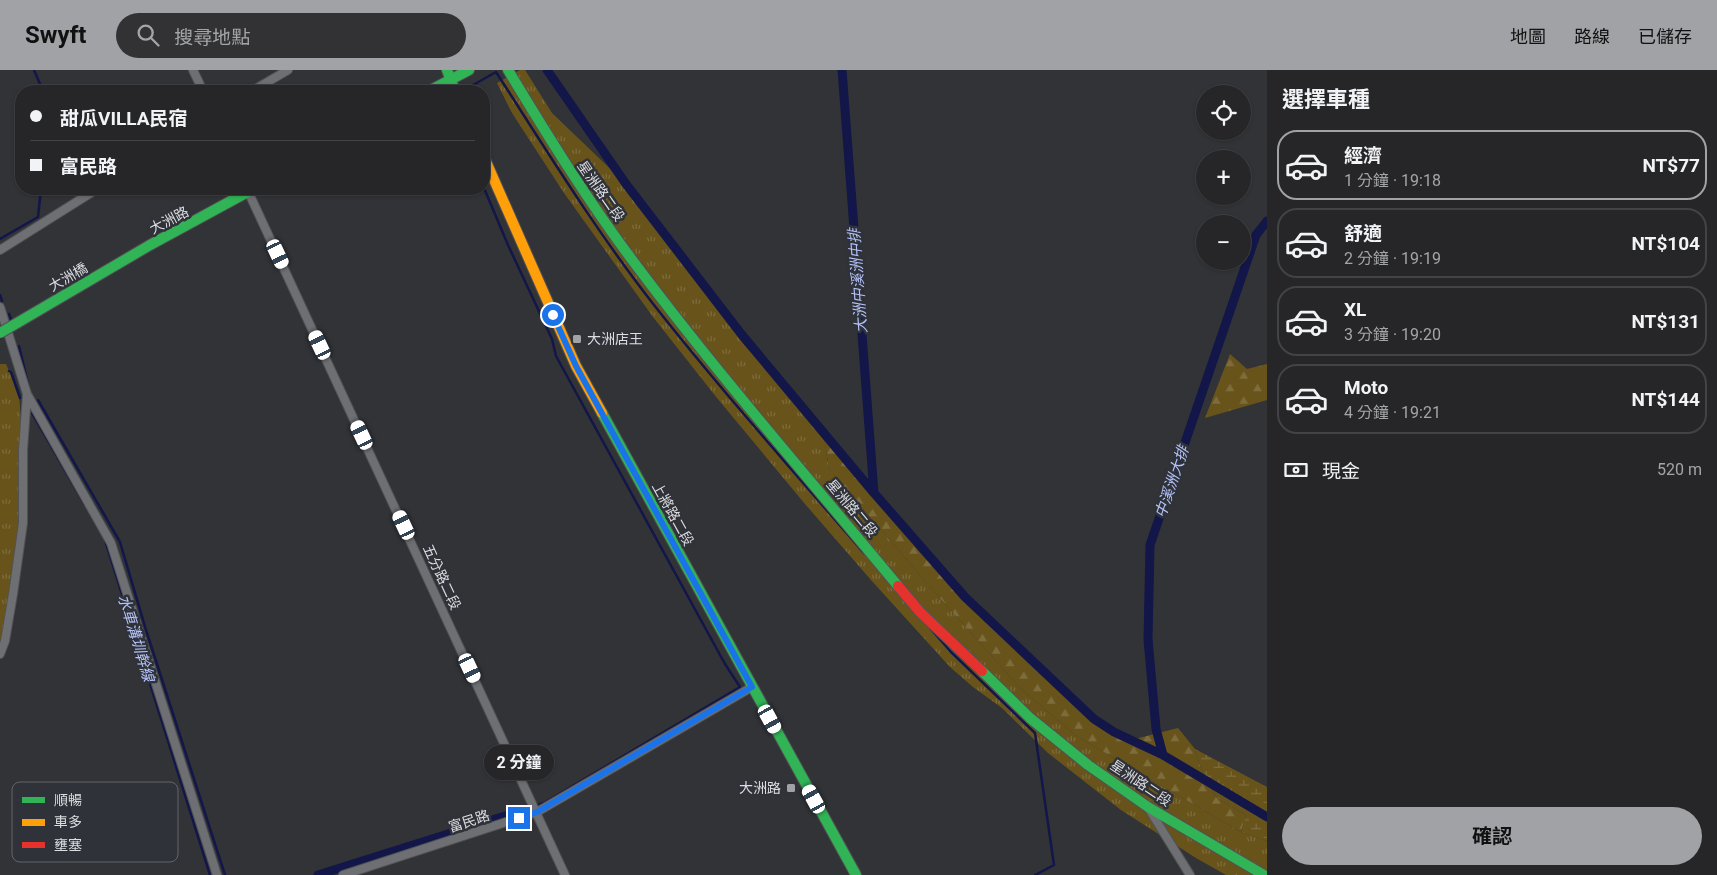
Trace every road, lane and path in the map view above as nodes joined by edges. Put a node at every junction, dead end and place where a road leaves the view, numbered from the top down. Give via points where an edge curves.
1 (194, 70) edge
2 (288, 70) edge
3 (469, 70) edge
4 (508, 70) edge
5 (448, 75) edge
6 (200, 85) edge
7 (262, 85) edge
8 (436, 85) edge
9 (490, 171) edge
10 (87, 195) edge
11 (241, 195) edge
12 (252, 195) edge
13 (150, 246) joint
14 (0, 250) edge
15 (0, 307) edge
16 (0, 333) edge
17 (27, 394) junction
18 (0, 654) edge
19 (752, 687) junction
20 (1148, 807) junction
21 (537, 812) junction
22 (368, 871) edge
23 (217, 875) edge
24 (343, 875) edge
25 (565, 875) edge
26 (856, 875) edge
27 (1190, 875) edge
28 (1264, 875) edge

1 - 6 street
2 - 7 street
3 - 5 street
4 - 20 street, 星洲路二段 via 554,149 638,268 720,373 920,612 1030,718 1088,765
5 - 8 street
9 - 19 street, 上將路二段 via 576,366
10 - 14 street
11 - 13 street, 大洲路
12 - 21 street, 五分路二段
13 - 16 street, 大洲橋, bridge
15 - 17 street
17 - 18 street via 23,523
17 - 23 street via 111,543
19 - 21 street, 富民路
19 - 26 street, 上將路二段
20 - 27 street
20 - 28 street, 星洲路二段
21 - 22 street, 富民路
21 - 25 street, 五分路二段
22 - 24 street, 富民路

